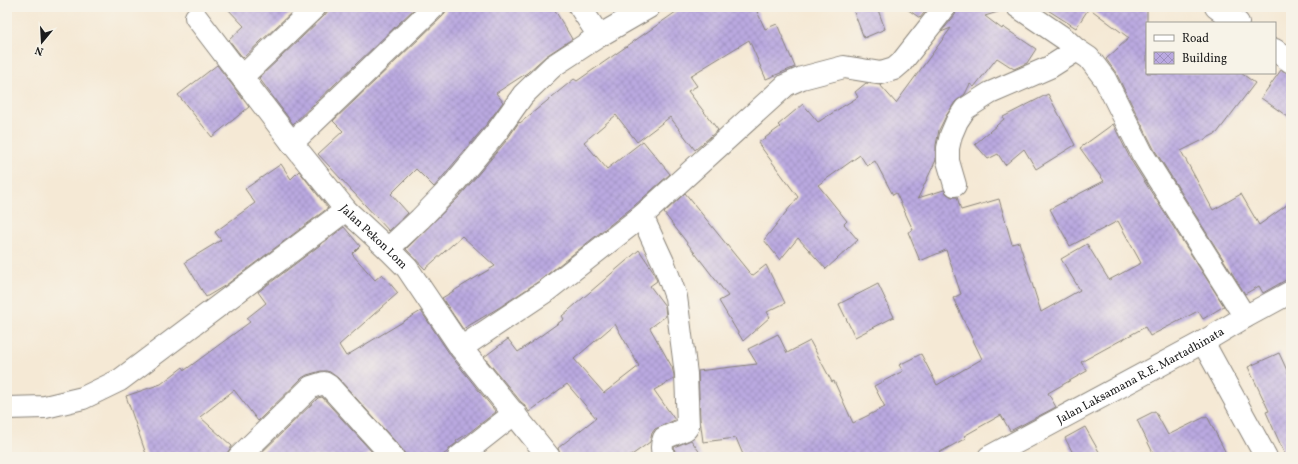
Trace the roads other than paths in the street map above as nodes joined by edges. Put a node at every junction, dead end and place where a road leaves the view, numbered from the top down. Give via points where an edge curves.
1 (315, 7) edge
2 (434, 7) edge
3 (580, 7) edge
4 (650, 7) edge
5 (945, 7) edge
6 (1018, 7) edge
7 (1216, 7) edge
8 (196, 18) dead end
9 (1237, 22) edge
10 (599, 36) junction
11 (1077, 50) junction
12 (1276, 51) edge
13 (1291, 62) edge
14 (242, 77) junction
15 (292, 143) junction
16 (955, 185) dead end
17 (346, 210) junction
18 (642, 216) junction
19 (388, 249) junction
20 (1291, 292) edge
21 (1245, 317) junction
22 (1203, 342) junction
23 (461, 348) junction
24 (7, 408) edge
25 (515, 414) junction
26 (239, 457) edge
27 (393, 457) edge
28 (459, 457) edge
29 (549, 457) edge
30 (664, 457) edge
31 (990, 457) edge
32 (1266, 457) edge

1 - 14 street
2 - 15 street
3 - 10 street
4 - 10 street
5 - 18 street via 901,64 894,69 881,72 844,67 794,82
6 - 11 street
7 - 9 street
8 - 14 street, Jalan Pekon Lom
10 - 19 street via 553,66 523,95 451,188
11 - 16 street via 1050,67 990,93 965,109 956,121 948,148 948,161
11 - 21 street via 1089,58 1105,79 1143,155
12 - 13 street
14 - 15 street, Jalan Pekon Lom
15 - 17 street, Jalan Pekon Lom
17 - 19 street, Jalan Pekon Lom
17 - 24 street via 120,380 83,398 45,407
18 - 23 street via 546,291
18 - 30 street via 676,297 686,374 688,428 664,438 661,444
19 - 23 street, Jalan Pekon Lom via 407,268
20 - 21 street, Jalan Laksamana R.E. Martadhinata
21 - 22 street, Jalan Laksamana R.E. Martadhinata
22 - 31 street, Jalan Laksamana R.E. Martadhinata
22 - 32 street
23 - 25 street, Jalan Pekon Lom
25 - 28 street
25 - 29 street, Jalan Pekon Lom
26 - 27 street via 312,387 324,383

